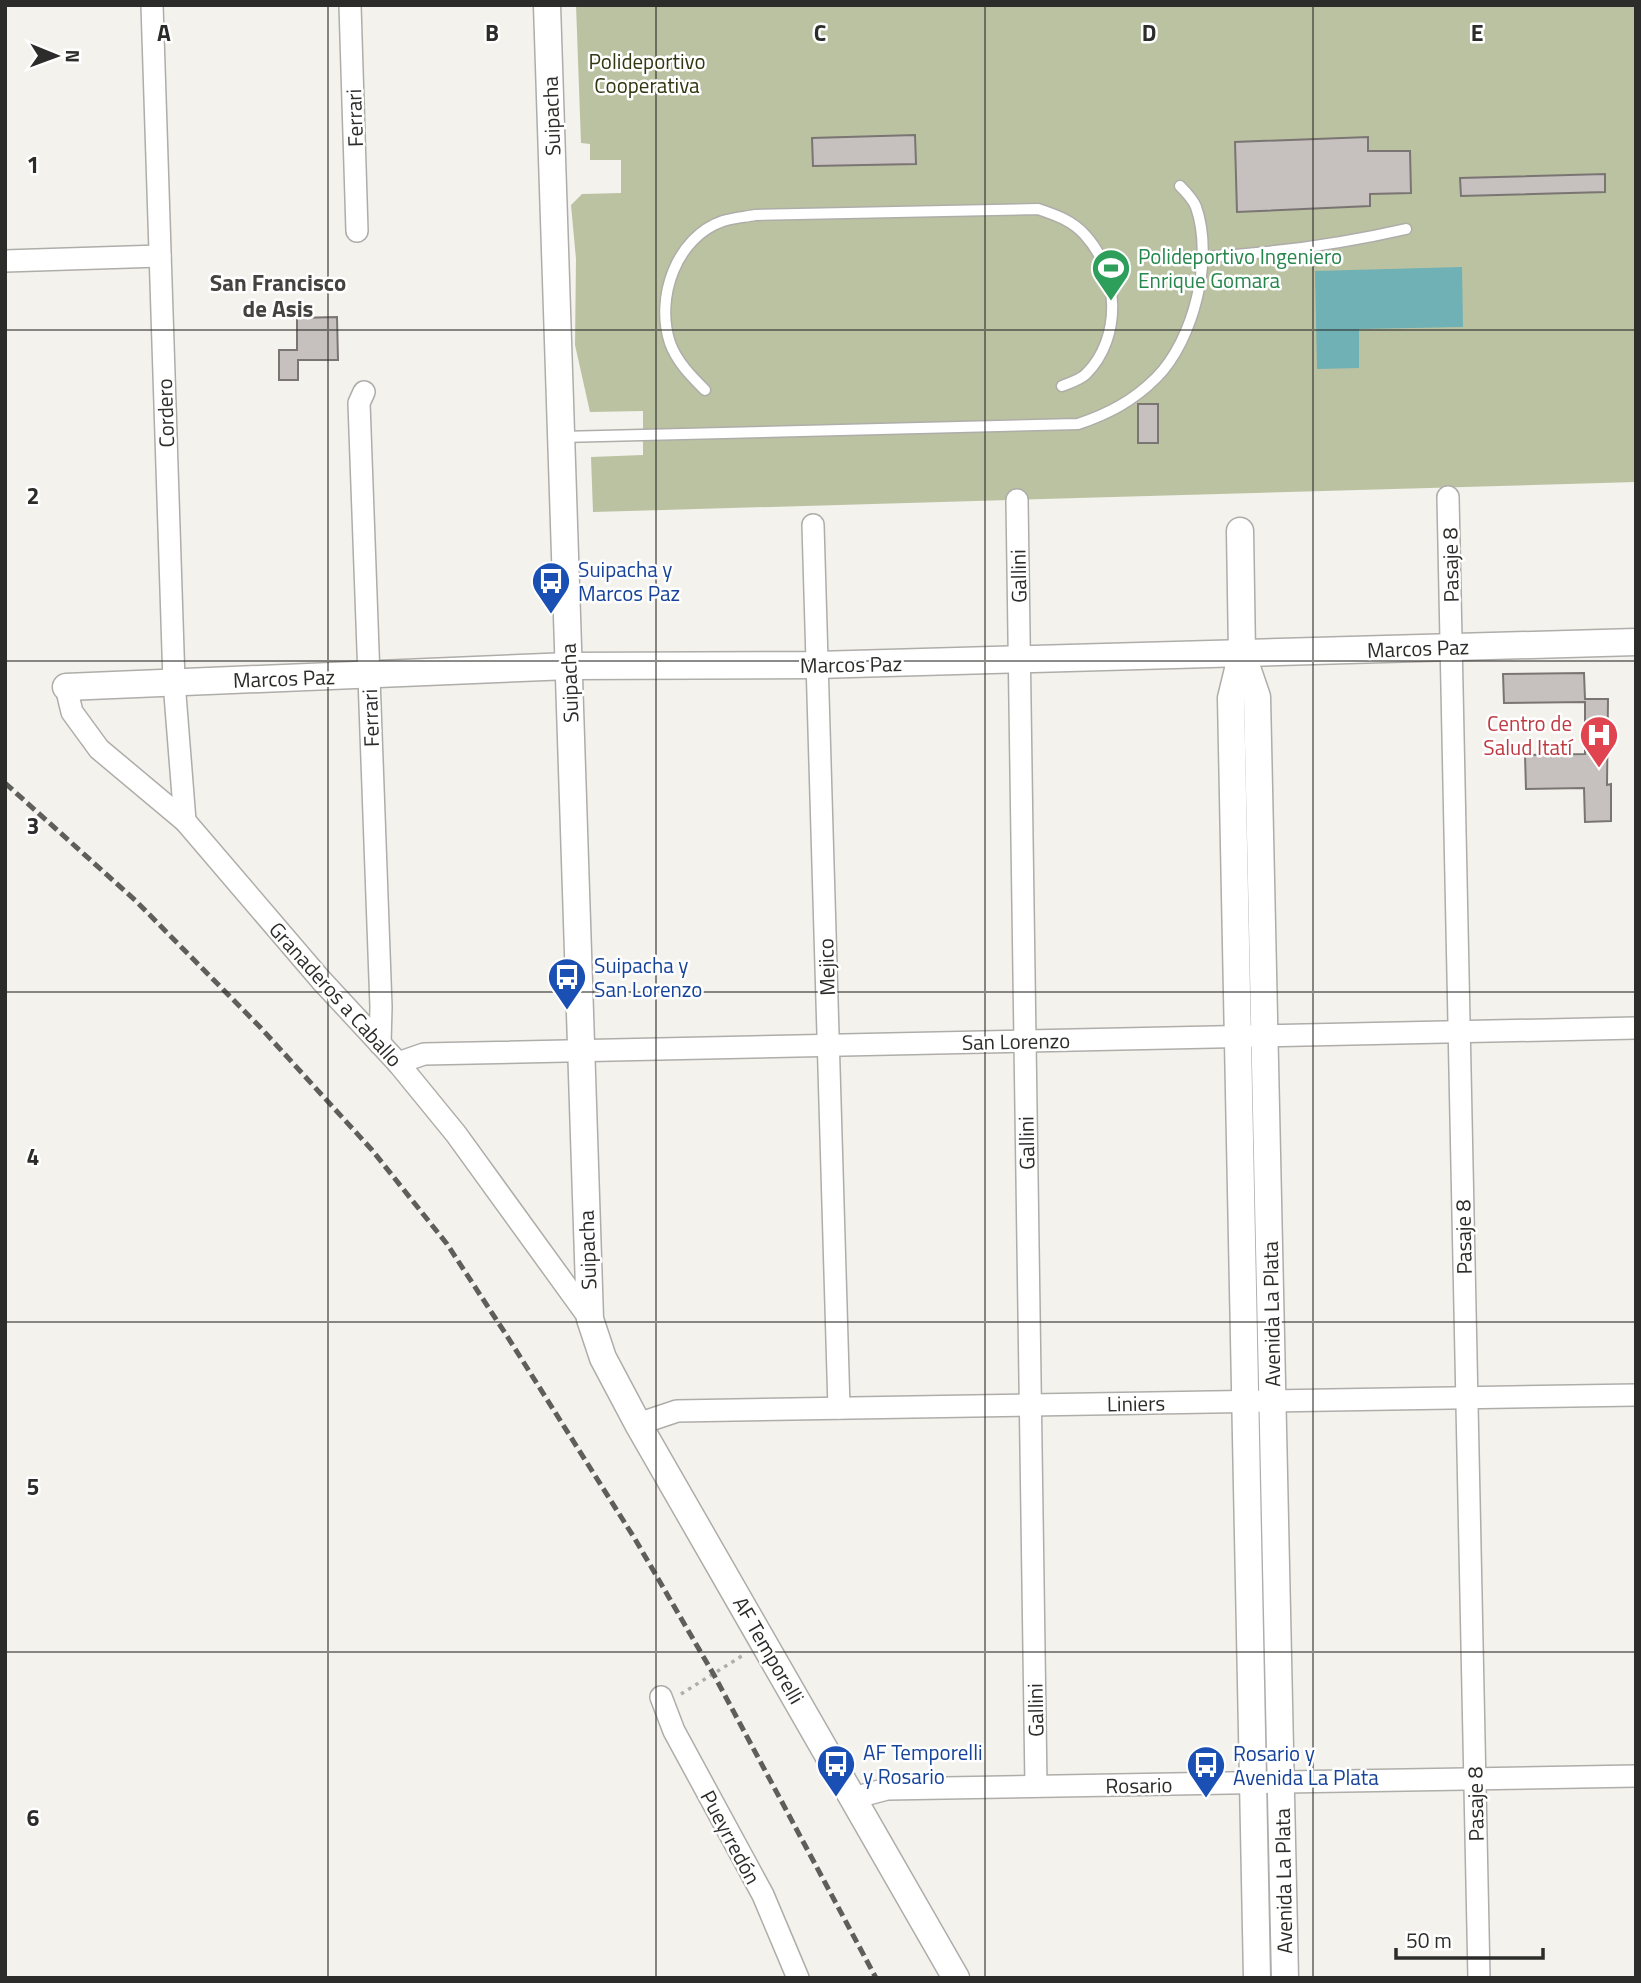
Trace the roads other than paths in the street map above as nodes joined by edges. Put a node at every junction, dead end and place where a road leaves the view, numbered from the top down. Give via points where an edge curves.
1 (152, 5) edge
2 (350, 5) edge
3 (547, 5) edge
4 (1181, 186) dead end
5 (1406, 229) dead end
6 (357, 231) dead end
7 (160, 256) junction
8 (1204, 257) junction
9 (5, 261) edge
10 (1062, 386) dead end
11 (705, 390) dead end
12 (364, 392) dead end
13 (561, 437) junction
14 (1448, 497) dead end
15 (1017, 500) dead end
16 (813, 525) dead end
17 (1240, 531) dead end
18 (1636, 642) edge
19 (1451, 647) junction
20 (1242, 653) junction
21 (1019, 659) junction
22 (817, 665) junction
23 (569, 666) junction
24 (369, 674) junction
25 (174, 682) junction
26 (66, 687) joint
27 (185, 821) junction
28 (1636, 1028) edge
29 (1458, 1032) junction
30 (1265, 1036) junction
31 (1238, 1037) junction
32 (1025, 1041) junction
33 (380, 1044) junction
34 (828, 1045) junction
35 (581, 1051) junction
36 (398, 1063) junction
37 (590, 1319) junction
38 (1636, 1395) edge
39 (1466, 1398) junction
40 (1245, 1401) junction
41 (1272, 1401) junction
42 (1030, 1405) junction
43 (839, 1408) junction
44 (638, 1424) junction
45 (662, 1697) road end
46 (1636, 1776) edge
47 (1474, 1779) junction
48 (1281, 1782) junction
49 (1253, 1783) junction
50 (1036, 1786) junction
51 (853, 1798) junction
52 (798, 1978) edge
53 (956, 1978) edge
54 (1257, 1978) edge
55 (1285, 1978) edge
56 (1479, 1978) edge

1 - 7 street, Cordero
2 - 6 street, Ferrari
3 - 13 street, Suipacha
4 - 8 lane via 1195,205
5 - 8 lane via 1293,251
7 - 9 street
7 - 25 street, Cordero
8 - 13 lane via 1193,313 1158,376 1127,403 1078,424
10 - 11 lane via 1085,375 1102,351 1113,317 1110,280 1084,234 1063,218 1038,209 755,215 722,221 697,237 679,260 667,286 664,315 670,344 684,370
12 - 24 street, Ferrari via 359,402
13 - 23 street, Suipacha
14 - 19 street, Pasaje 8
15 - 21 street, Gallini
16 - 22 street, Mejico
17 - 20 street, Avenida La Plata
18 - 19 street, Marcos Paz
19 - 20 street, Marcos Paz
19 - 29 street, Pasaje 8
20 - 21 street, Marcos Paz
20 - 30 street, Avenida La Plata via 1257,697
20 - 31 street, Avenida La Plata via 1231,698
21 - 22 street, Marcos Paz
21 - 32 street, Gallini
22 - 23 street, Marcos Paz
22 - 34 street, Mejico
23 - 24 street, Marcos Paz
23 - 35 street, Suipacha
24 - 25 street, Marcos Paz
24 - 33 street, Ferrari
25 - 26 street, Marcos Paz
25 - 27 street, Cordero
26 - 27 street, Granaderos a Caballo via 72,712 99,749
27 - 33 street, Granaderos a Caballo
28 - 29 street, San Lorenzo
29 - 30 street, San Lorenzo
29 - 39 street, Pasaje 8
30 - 31 street, San Lorenzo
30 - 41 street, Avenida La Plata
31 - 32 street, San Lorenzo
31 - 40 street, Avenida La Plata
32 - 34 street, San Lorenzo
32 - 42 street, Gallini
33 - 36 street, Granaderos a Caballo
34 - 35 street, San Lorenzo
34 - 43 street, Mejico
35 - 36 street, San Lorenzo via 424,1054
35 - 37 street, Suipacha
36 - 37 street, Granaderos a Caballo via 456,1134
37 - 44 street, AF Temporelli via 603,1358
38 - 39 street, Liniers
39 - 41 street, Liniers
39 - 47 street, Pasaje 8
40 - 41 street, Liniers
40 - 42 street, Liniers
40 - 49 street, Avenida La Plata
41 - 48 street, Avenida La Plata
42 - 43 street, Liniers
42 - 50 street, Gallini
43 - 44 street, Liniers via 677,1410
44 - 51 street, AF Temporelli
45 - 52 street, Pueyrredón via 674,1731 763,1895
46 - 47 street, Rosario
47 - 48 street, Rosario
47 - 56 street, Pasaje 8
48 - 49 street, Rosario
48 - 55 street, Avenida La Plata
49 - 50 street, Rosario
49 - 54 street, Avenida La Plata
50 - 51 street, Rosario via 887,1789
51 - 53 street, AF Temporelli

